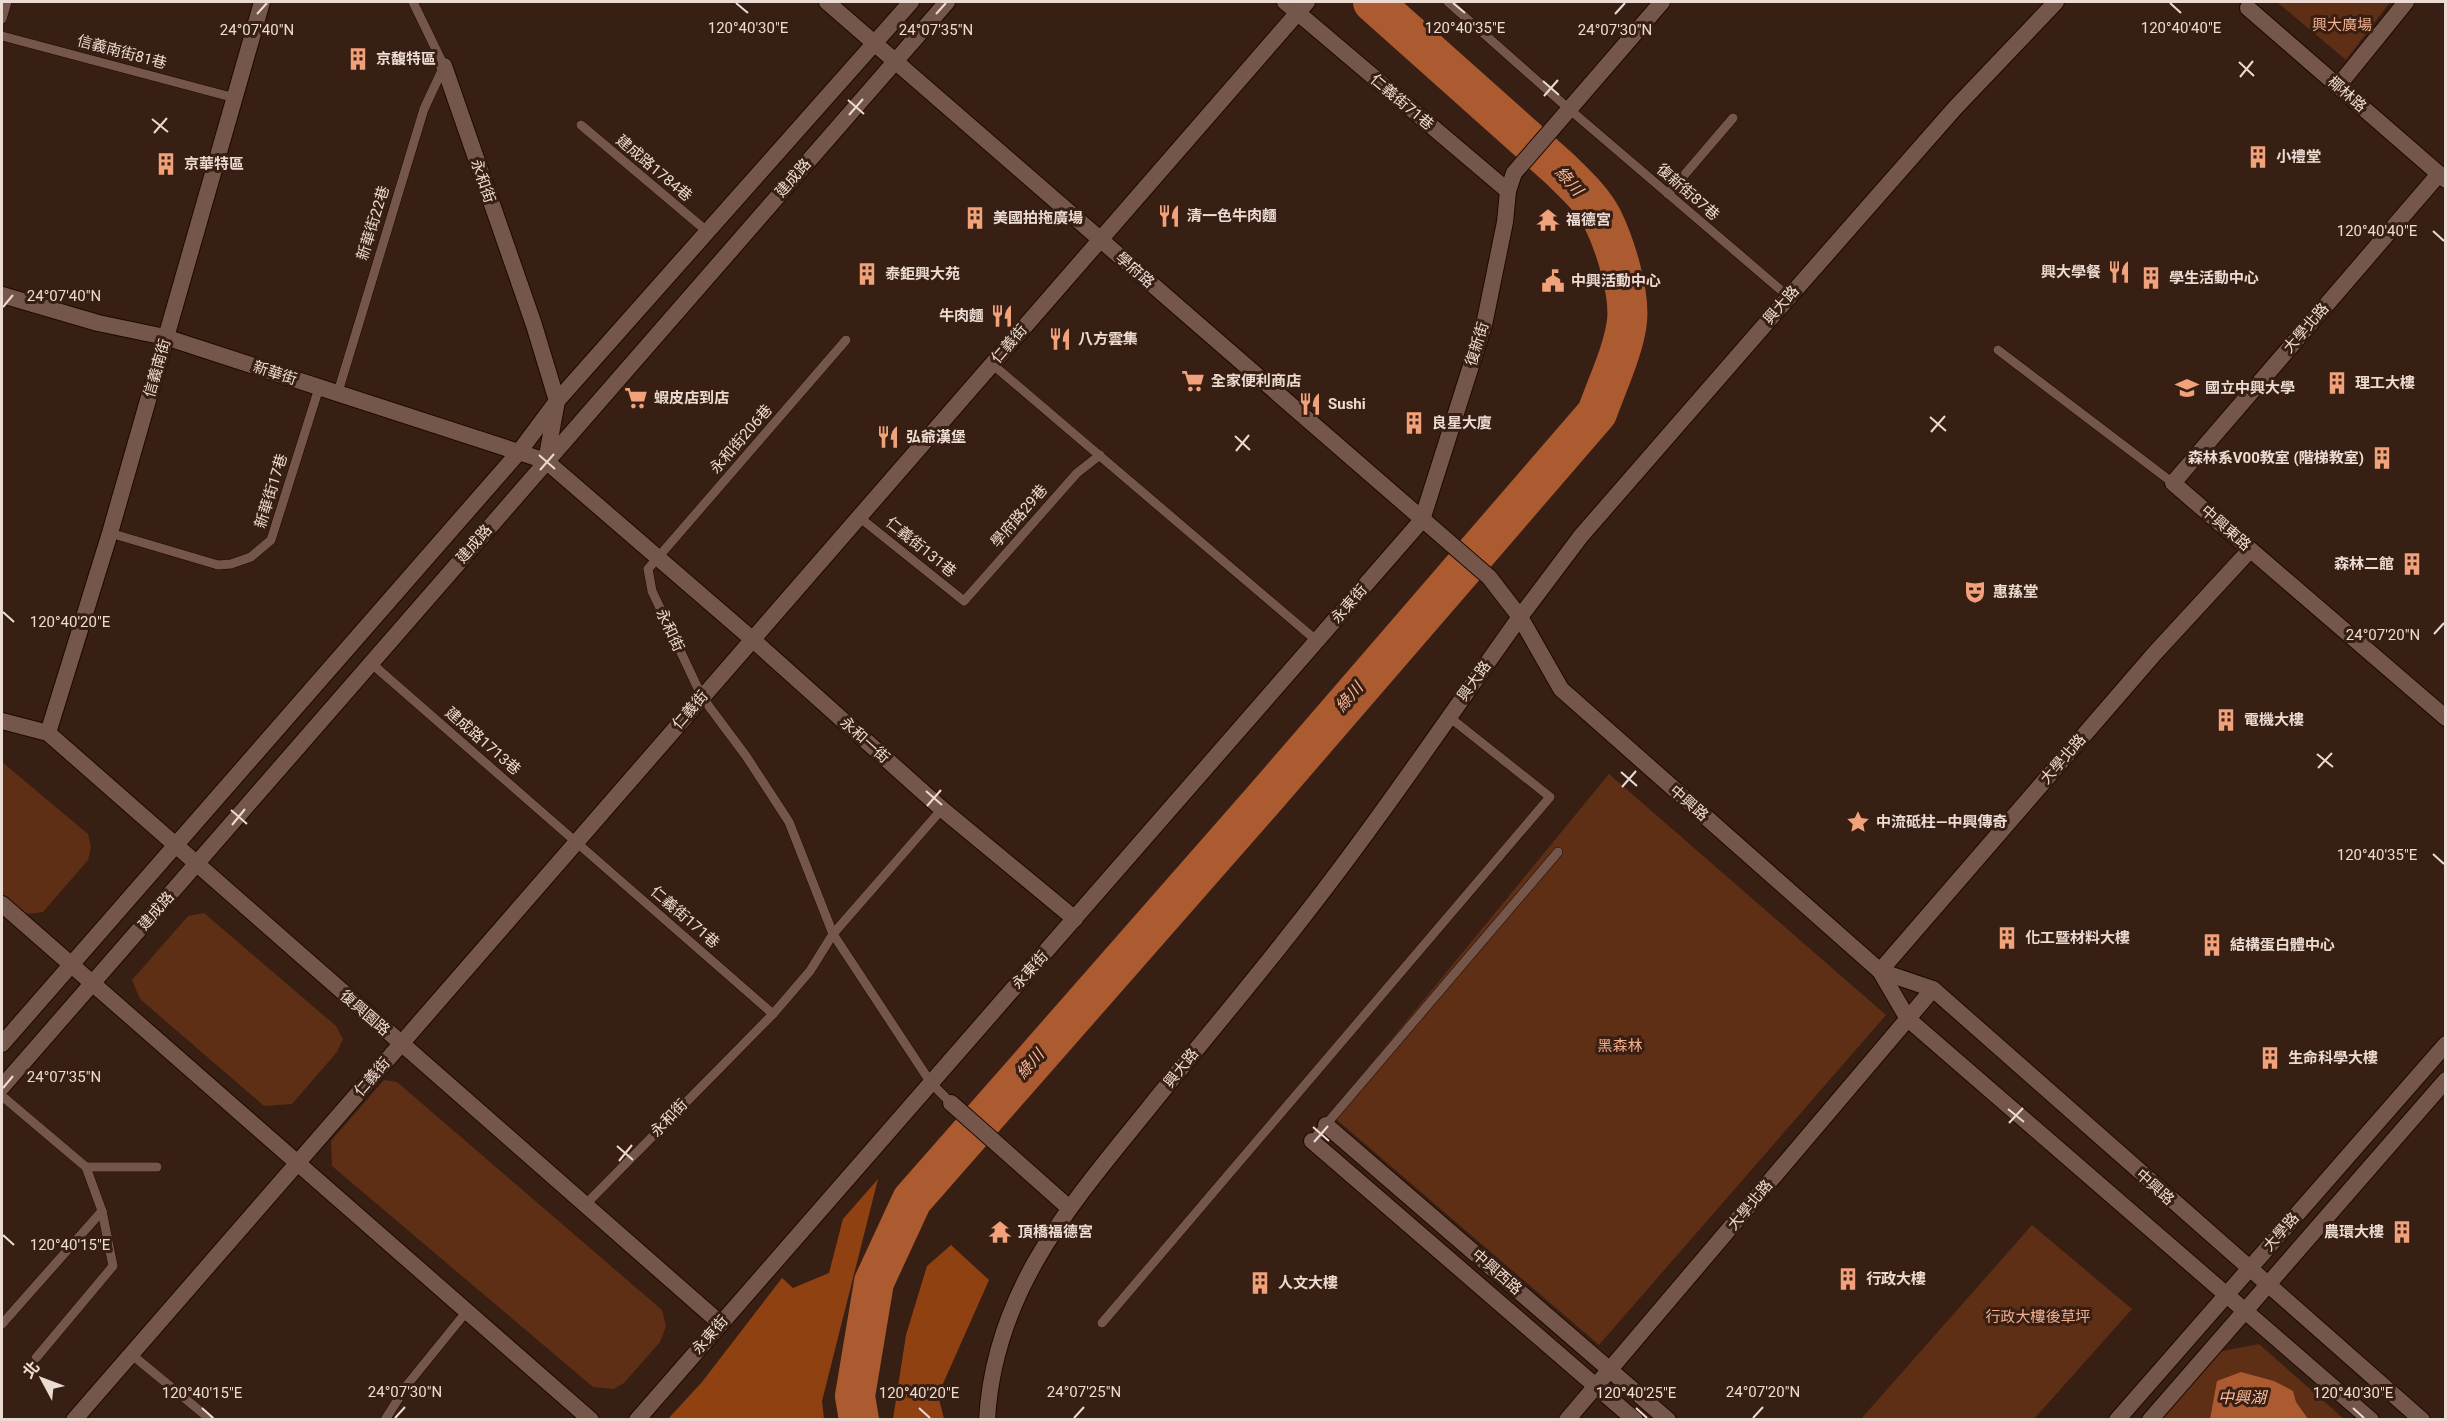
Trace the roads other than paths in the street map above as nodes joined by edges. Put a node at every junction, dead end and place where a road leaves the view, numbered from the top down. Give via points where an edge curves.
1 (7, 2) edge
2 (262, 2) edge
3 (413, 2) edge
4 (827, 2) edge
5 (911, 2) edge
6 (947, 2) edge
7 (1448, 2) edge
8 (1662, 2) edge
9 (2056, 2) edge
10 (2406, 2) edge
11 (1297, 5) edge
12 (2248, 8) dead end
13 (2, 19) edge
14 (2, 36) edge
15 (877, 42) junction
16 (896, 60) junction
17 (444, 66) junction
18 (2338, 86) junction
19 (235, 98) junction
20 (1569, 109) junction
21 (1733, 118) dead end
22 (581, 125) dead end
23 (2442, 177) edge
24 (1508, 191) junction
25 (1668, 194) junction
26 (709, 233) junction
27 (1100, 239) junction
28 (2, 295) edge
29 (1789, 297) junction
30 (165, 337) junction
31 (846, 340) dead end
32 (1998, 350) dead end
33 (992, 364) junction
34 (319, 388) junction
35 (338, 392) junction
36 (557, 401) junction
37 (519, 452) junction
38 (1100, 455) junction
39 (546, 461) junction
40 (2173, 483) junction
41 (859, 517) junction
42 (1422, 520) junction
43 (110, 534) junction
44 (2250, 550) junction
45 (658, 557) junction
46 (964, 601) joint
47 (1520, 618) junction
48 (752, 639) junction
49 (1317, 641) junction
50 (371, 663) junction
51 (702, 697) junction
52 (1448, 716) junction
53 (2445, 718) edge
54 (2, 721) edge
55 (48, 733) junction
56 (942, 808) junction
57 (576, 841) junction
58 (174, 846) junction
59 (1558, 852) dead end
60 (196, 865) junction
61 (2, 904) edge
62 (1076, 919) junction
63 (833, 934) junction
64 (71, 965) junction
65 (1880, 971) junction
66 (92, 985) junction
67 (1933, 989) junction
68 (773, 1014) junction
69 (1908, 1019) junction
70 (2, 1044) edge
71 (2445, 1044) edge
72 (400, 1045) junction
73 (2445, 1080) edge
74 (931, 1083) junction
75 (2, 1087) edge
76 (2, 1096) edge
77 (951, 1103) joint
78 (1326, 1125) junction
79 (1312, 1141) joint
80 (297, 1164) junction
81 (86, 1167) junction
82 (157, 1167) dead end
83 (585, 1205) junction
84 (1068, 1208) junction
85 (102, 1211) junction
86 (2248, 1269) junction
87 (2267, 1285) junction
88 (2227, 1294) junction
89 (2245, 1310) junction
90 (467, 1311) junction
91 (720, 1323) junction
92 (1102, 1323) dead end
93 (2, 1324) edge
94 (131, 1354) junction
95 (36, 1358) dead end
96 (1610, 1370) junction
97 (1596, 1386) junction
98 (74, 1419) edge
99 (211, 1419) edge
100 (385, 1419) edge
101 (591, 1419) edge
102 (637, 1419) edge
103 (987, 1419) edge
104 (1567, 1419) edge
105 (1635, 1419) edge
106 (1668, 1419) edge
107 (2117, 1419) edge
108 (2150, 1419) edge
109 (2371, 1419) edge
110 (2422, 1419) edge

1 - 13 lane
2 - 19 street, 信義南街
3 - 17 lane, 永和街
4 - 15 street, 學府路
5 - 15 street, 建成路
6 - 16 street, 建成路
7 - 20 lane, 復新街87巷
8 - 20 street
9 - 29 street, 興大路 via 1954,108
10 - 18 street
11 - 24 street, 仁義街71巷
11 - 27 street, 仁義街
12 - 18 street, 椰林路
14 - 19 lane, 信義南街81巷
15 - 16 street, 學府路
15 - 26 street, 建成路
16 - 27 street, 學府路
16 - 39 street, 建成路
17 - 35 lane, 新華街22巷 via 424,109
17 - 36 street, 永和街
18 - 23 street, 椰林路
19 - 30 street, 信義南街
20 - 24 street, 復新街 via 1520,166
20 - 25 lane, 復新街87巷
21 - 25 lane
22 - 26 lane, 建成路1784巷
23 - 40 street, 大學北路
24 - 42 street, 復新街 via 1484,326
25 - 29 lane, 復新街87巷
26 - 36 street, 建成路
27 - 33 street, 仁義街
27 - 42 street, 學府路
28 - 30 street, 新華街 via 98,323
29 - 47 street, 興大路 via 1581,536
30 - 34 street, 新華街
30 - 43 street, 信義南街
31 - 45 lane, 永和街206巷
32 - 40 lane, 中興東路
33 - 38 lane
33 - 41 street, 仁義街
34 - 35 street, 新華街
34 - 43 lane, 新華街17巷 via 272,540 251,557 218,565
35 - 37 street, 新華街
36 - 37 street, 建成路
36 - 39 street, 永和街
37 - 39 street, 新華街
37 - 58 street, 建成路
38 - 46 lane, 學府路29巷 via 1077,473
38 - 49 lane
39 - 45 street
39 - 50 street, 建成路
40 - 44 street, 中興東路
41 - 46 lane, 仁義街131巷
41 - 48 street, 仁義街
42 - 47 street, 學府路 via 1489,577
42 - 49 street, 永東街
43 - 55 street, 信義南街
44 - 53 street, 中興東路
44 - 65 street, 大學北路 via 2155,653
45 - 48 street, 永和一街
45 - 51 lane, 永和街 via 648,569 652,591
47 - 52 street, 興大路
47 - 65 street, 中興路 via 1561,689
48 - 51 street, 仁義街
48 - 56 street, 永和一街
49 - 62 street, 永東街
50 - 57 lane, 建成路1713巷
50 - 60 street, 建成路
51 - 57 street, 仁義街
51 - 63 lane, 永和街 via 789,822
52 - 84 street, 興大路 via 1427,752 1294,929
52 - 92 lane via 1550,797
54 - 55 street, 復興園路
55 - 58 street, 復興園路
56 - 62 street, 永和一街
56 - 63 lane
57 - 68 lane, 仁義街171巷
57 - 72 street, 仁義街
58 - 60 street, 復興園路
58 - 64 street, 建成路
59 - 78 lane
60 - 66 street, 建成路
60 - 72 street, 復興園路
61 - 64 street
62 - 74 street, 永東街
63 - 68 lane, 永和街 via 810,971
63 - 74 lane
64 - 66 street
64 - 70 street, 建成路
65 - 67 street, 中興路
65 - 69 street, 中興路
66 - 75 street, 建成路
66 - 80 street
67 - 69 street, 大學北路
67 - 86 street, 中興路
68 - 83 lane, 永和街
69 - 88 street, 中興路
69 - 96 street, 大學北路
71 - 86 street, 大學路
72 - 80 street, 仁義街
72 - 83 street, 復興園路
73 - 87 street, 大學路
74 - 77 lane
74 - 91 street, 永東街
76 - 81 lane
77 - 84 street
78 - 79 lane
78 - 96 street, 中興西路
79 - 97 street, 中興西路
80 - 90 street
80 - 94 street, 仁義街
81 - 82 lane
81 - 85 lane
83 - 91 street, 復興園路
84 - 103 street, 興大路 via 1013,1301 993,1365
85 - 93 lane
85 - 95 lane via 113,1266
86 - 87 street, 中興路
86 - 88 street, 大學路
87 - 89 street, 大學路
87 - 110 street, 中興路
88 - 89 street, 中興路
88 - 107 street, 大學路
89 - 108 street, 大學路
89 - 109 street, 中興路
90 - 100 lane via 407,1385
90 - 101 street
91 - 102 street, 永東街
94 - 98 street, 仁義街
94 - 99 lane
96 - 97 street, 大學北路
96 - 106 street, 中興西路
97 - 104 street, 大學北路
97 - 105 street, 中興西路

